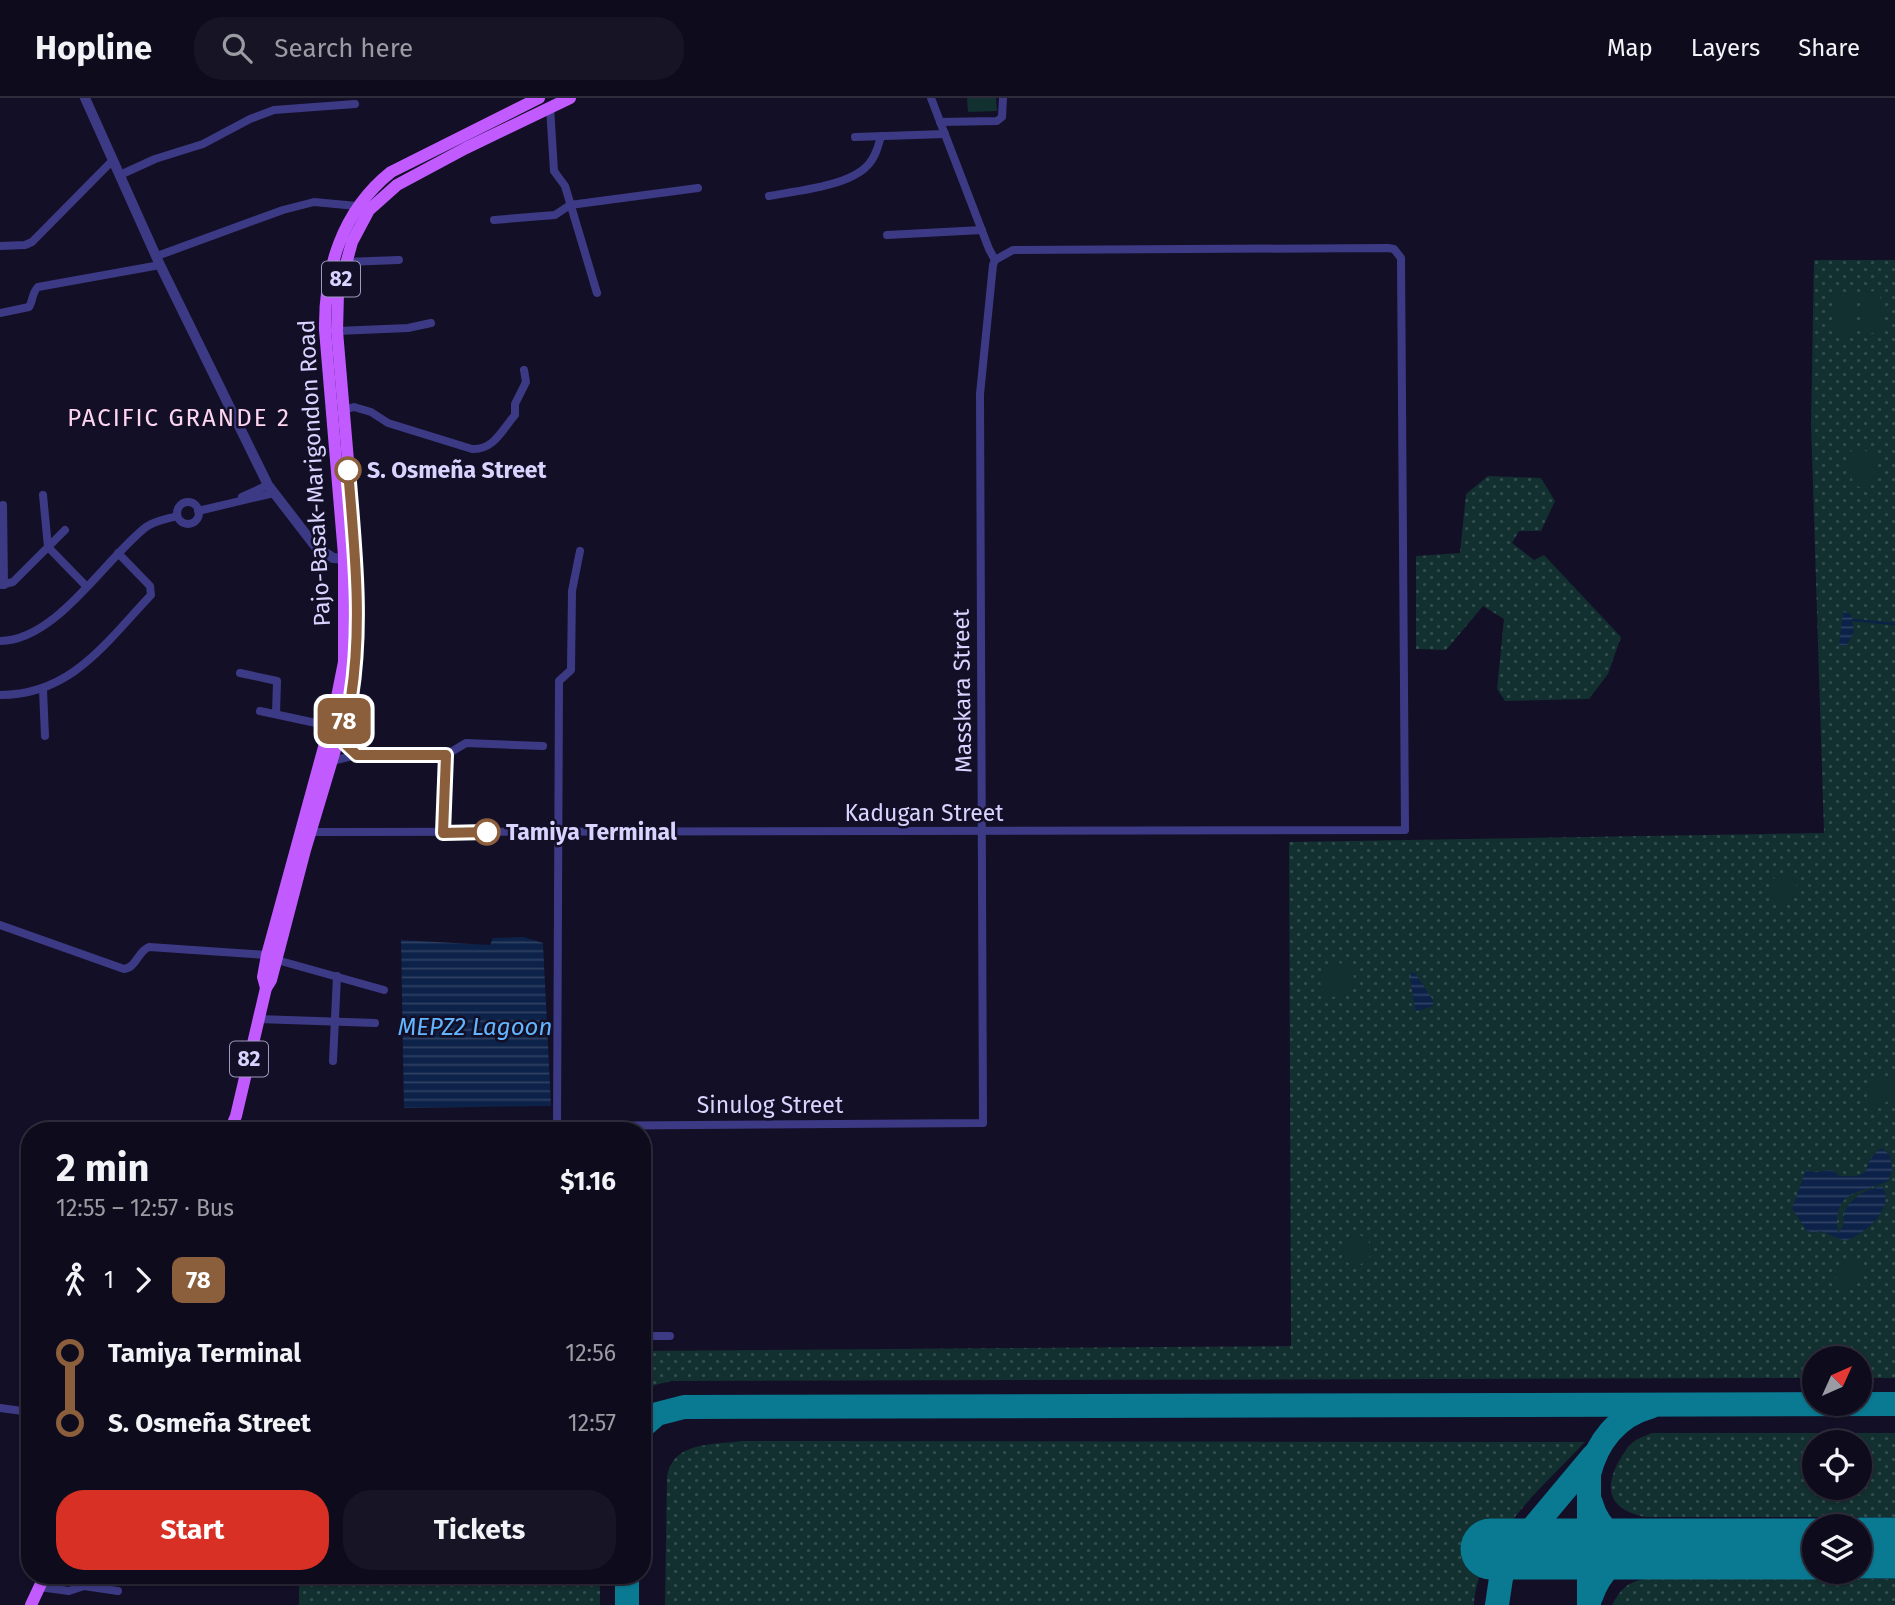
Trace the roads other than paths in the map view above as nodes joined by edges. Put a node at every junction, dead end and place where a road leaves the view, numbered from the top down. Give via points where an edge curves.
1 (85, 98) edge
2 (538, 98) edge
3 (569, 98) edge
4 (931, 98) edge
5 (1003, 98) edge
6 (355, 104) dead end
7 (550, 107) junction
8 (940, 122) junction
9 (945, 134) junction
10 (881, 136) junction
11 (855, 137) dead end
12 (113, 160) junction
13 (120, 175) junction
14 (698, 188) dead end
15 (769, 196) dead end
16 (570, 205) junction
17 (357, 206) junction
18 (494, 220) dead end
19 (982, 230) junction
20 (887, 235) dead end
21 (0, 246) edge
22 (399, 260) dead end
23 (995, 260) junction
24 (158, 261) junction
25 (345, 262) junction
26 (597, 293) dead end
27 (0, 313) edge
28 (431, 323) dead end
29 (337, 331) junction
30 (524, 370) dead end
31 (343, 411) junction
32 (271, 489) junction
33 (43, 495) dead end
34 (3, 505) dead end
35 (198, 511) junction
36 (177, 516) junction
37 (65, 530) dead end
38 (48, 547) junction
39 (580, 551) dead end
40 (118, 553) junction
41 (350, 559) junction
42 (350, 583) junction
43 (2, 585) edge
44 (86, 586) junction
45 (0, 641) edge
46 (240, 673) dead end
47 (43, 690) junction
48 (0, 695) edge
49 (260, 711) dead end
50 (276, 714) junction
51 (330, 726) junction
52 (45, 736) dead end
53 (339, 738) junction
54 (543, 746) dead end
55 (357, 755) junction
56 (446, 755) junction
57 (332, 761) junction
58 (311, 832) junction
59 (982, 832) junction
60 (443, 833) junction
61 (560, 833) junction
62 (0, 925) edge
63 (272, 958) junction
64 (337, 976) junction
65 (384, 990) dead end
66 (258, 1019) junction
67 (335, 1022) junction
68 (375, 1023) dead end
69 (333, 1061) dead end
70 (233, 1122) edge
71 (557, 1122) edge
72 (983, 1123) joint
73 (651, 1127) edge
74 (651, 1336) edge
75 (670, 1336) dead end
76 (0, 1408) edge
77 (21, 1411) edge
78 (41, 1584) edge
79 (50, 1584) edge
80 (118, 1591) dead end
81 (31, 1605) edge

1 - 12 street
2 - 17 main road, Pajo-Basak-Marigondon Road / 82 via 391,172
3 - 7 main road, Pajo-Basak-Marigondon Road / 82
4 - 8 street
5 - 8 street via 1002,117 997,121
6 - 13 street via 274,110 203,144
7 - 16 street via 554,171 565,186
7 - 25 main road, Pajo-Basak-Marigondon Road / 82 via 397,185 362,220
8 - 9 street
9 - 10 street
9 - 19 street
10 - 11 street
10 - 15 street via 874,156 858,173
12 - 13 street
12 - 21 street via 32,242
13 - 24 street
14 - 16 street
16 - 18 street via 555,215
16 - 26 street
17 - 24 street via 314,202 283,210
17 - 41 main road, Pajo-Basak-Marigondon Road / 82 via 327,281 324,312
19 - 20 street
19 - 23 street
22 - 25 street
23 - 59 street, Masskara Street via 980,394
23 - 59 street, Kadugan Street via 1013,250 1388,248 1397,252 1401,258 1405,830
24 - 27 street via 38,287 29,307
24 - 32 street
25 - 29 main road, Pajo-Basak-Marigondon Road / 82
28 - 29 street
29 - 31 main road, Pajo-Basak-Marigondon Road / 82
30 - 31 street via 526,382 514,404 515,415 491,445 482,449 388,423 354,407
31 - 41 main road, Pajo-Basak-Marigondon Road / 82
32 - 35 street
32 - 41 street via 315,546 328,556
33 - 38 street
34 - 43 street
35 - 36 street via 192,524
35 - 36 street via 185,502
36 - 40 street via 149,525
37 - 38 street
38 - 43 street via 13,582
38 - 44 street
39 - 61 street via 572,592 571,670 559,681
40 - 44 street
40 - 47 street via 150,586 151,595 81,668
41 - 42 main road, Pajo-Basak-Marigondon Road / 82
42 - 51 main road, Pajo-Basak-Marigondon Road / 82 via 344,662
42 - 53 main road, Pajo-Basak-Marigondon Road / 82 via 356,662
44 - 45 street via 49,624 28,636
46 - 50 street via 277,681
47 - 48 street
47 - 52 street
49 - 50 street
50 - 51 street
51 - 63 main road, Pajo-Basak-Marigondon Road / 82
53 - 55 street
53 - 57 main road, Pajo-Basak-Marigondon Road / 82
54 - 56 street via 466,743
55 - 56 street
55 - 57 street
56 - 60 street
57 - 58 main road, Pajo-Basak-Marigondon Road / 82
58 - 60 street, Kadugan Street
58 - 63 main road, Pajo-Basak-Marigondon Road / 82
59 - 61 street, Kadugan Street
59 - 72 street, Masskara Street
60 - 61 street, Kadugan Street
61 - 71 street
62 - 63 street via 124,969 149,947
63 - 64 street
63 - 66 main road, Pajo-Basak-Marigondon Road / 82 via 271,980
64 - 65 street
64 - 67 street
66 - 67 street
66 - 70 main road, Pajo-Basak-Marigondon Road / 82
67 - 68 street
67 - 69 street
72 - 73 street, Sinulog Street
74 - 75 street
76 - 77 street
78 - 81 main road
79 - 80 street via 69,1591 84,1586

